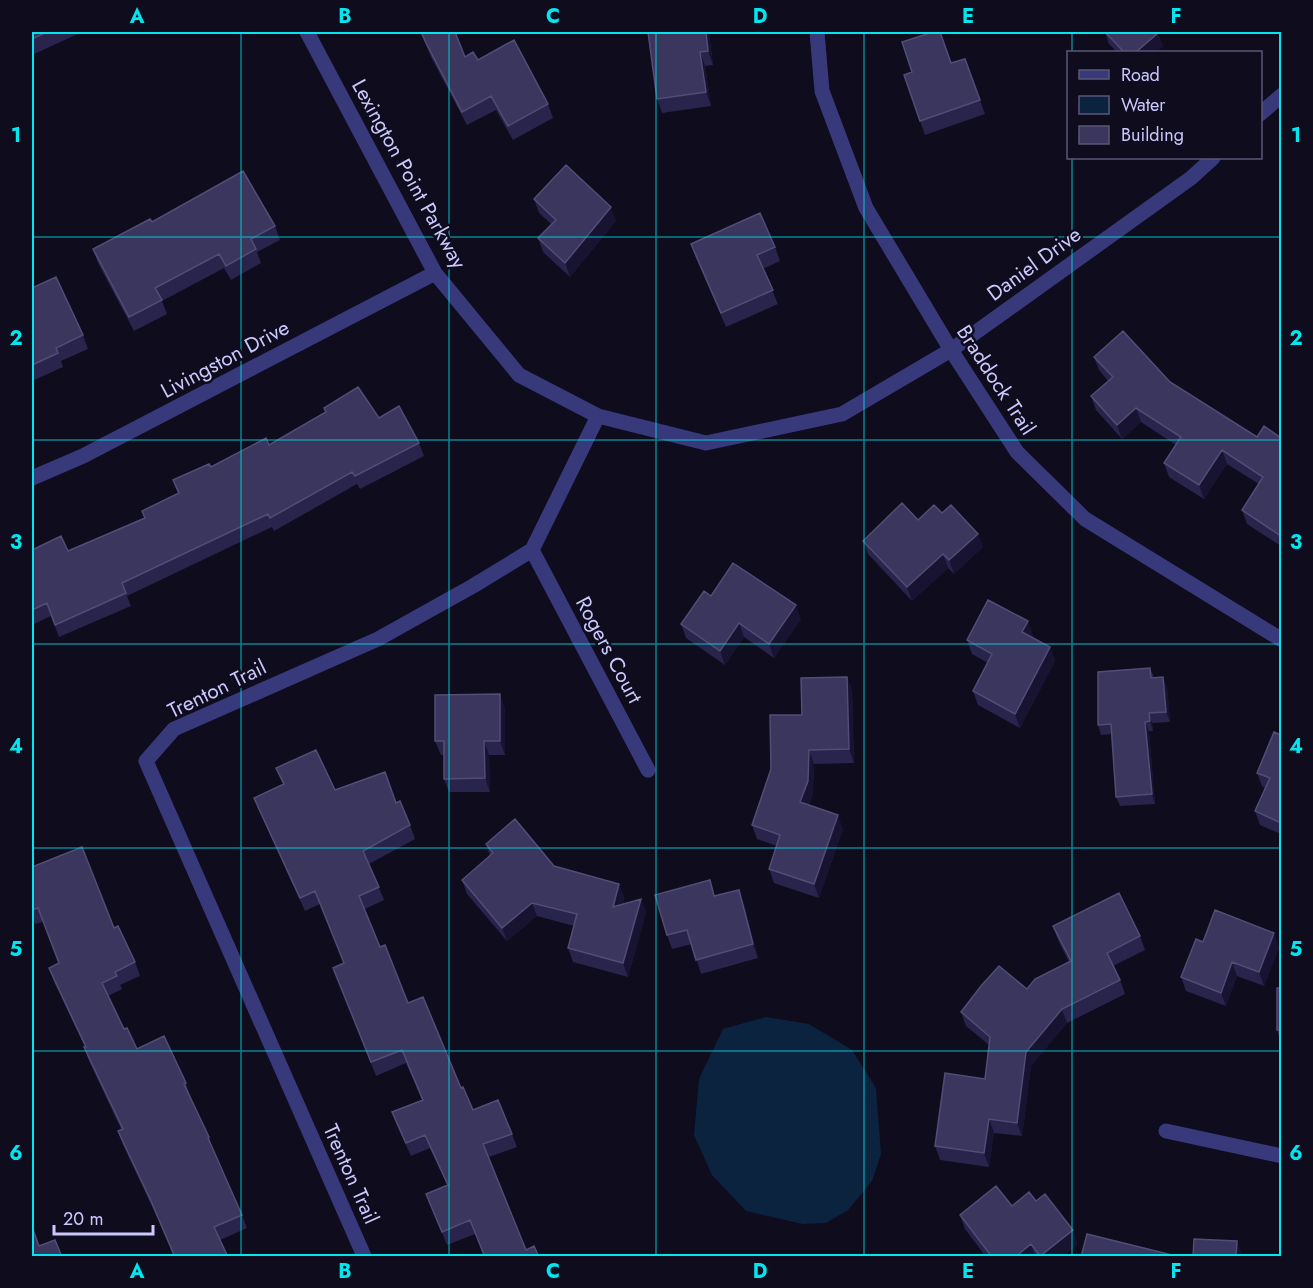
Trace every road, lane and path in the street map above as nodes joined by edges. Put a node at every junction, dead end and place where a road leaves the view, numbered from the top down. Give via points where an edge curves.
1 (307, 32) edge
2 (817, 32) edge
3 (1281, 95) edge
4 (1262, 112) edge
5 (1212, 159) edge
6 (435, 273) junction
7 (951, 350) junction
8 (842, 414) joint
9 (598, 416) junction
10 (32, 478) edge
11 (532, 550) junction
12 (1281, 640) edge
13 (648, 770) dead end
14 (1166, 1131) dead end
15 (1281, 1156) edge
16 (364, 1257) edge

1 - 6 street, Lexington Point Parkway
2 - 7 street, Braddock Trail via 822,91 866,208
3 - 4 street
5 - 7 street, Daniel Drive
6 - 9 street, Lexington Point Parkway via 519,375
6 - 10 street, Livingston Drive via 83,456
7 - 8 street, Daniel Drive
7 - 12 street, Braddock Trail via 1017,452 1085,519
8 - 9 street, Lexington Point Parkway via 706,444
9 - 11 street
11 - 13 street, Rogers Court
11 - 16 street, Trenton Trail via 378,639 174,729 146,761
14 - 15 street

